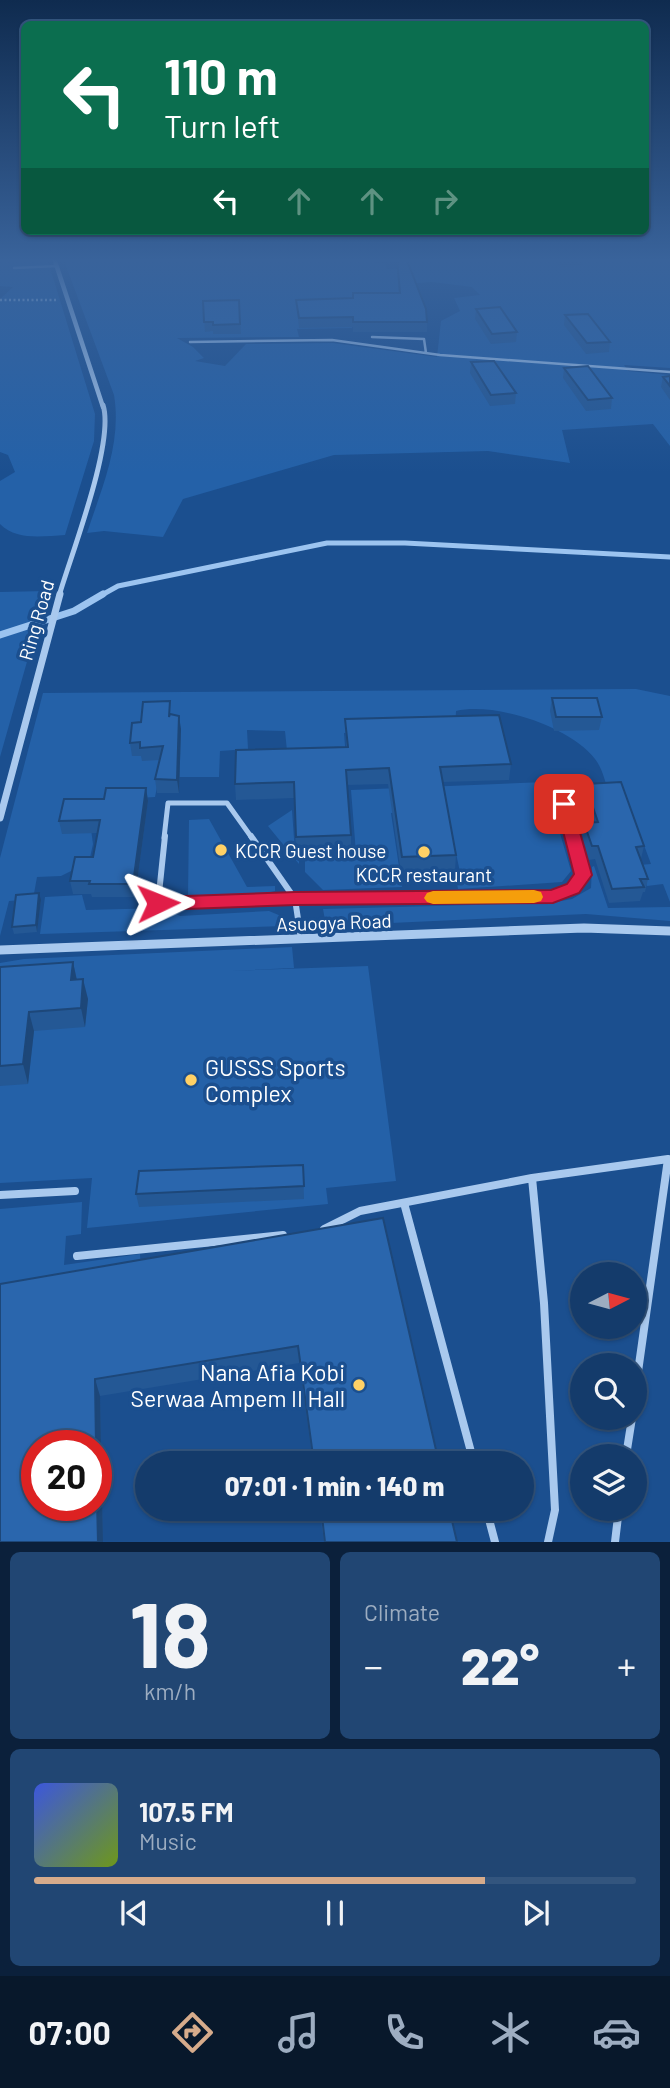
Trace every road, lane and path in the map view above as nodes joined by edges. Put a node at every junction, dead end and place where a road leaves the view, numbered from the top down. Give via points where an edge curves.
1 (78, 330) edge
2 (372, 337) dead end
3 (190, 342) dead end
4 (426, 353) junction
5 (670, 372) edge
6 (564, 804) dead end
7 (0, 818) edge
8 (295, 899) junction
9 (670, 932) edge
10 (301, 939) junction
11 (0, 950) edge
12 (668, 1159) joint
13 (532, 1178) junction
14 (75, 1191) dead end
15 (0, 1195) edge
16 (404, 1203) junction
17 (310, 1233) edge
18 (296, 1234) edge
19 (77, 1256) dead end
20 (641, 1353) edge
21 (471, 1451) edge
22 (489, 1521) edge
23 (617, 1521) edge
24 (495, 1542) edge
25 (548, 1542) edge
26 (615, 1542) edge

1 - 7 street, Ring Road via 106,415 104,434
2 - 4 lane via 425,339
3 - 4 lane via 332,340
4 - 5 lane
6 - 8 lane via 583,875 573,889 553,897
8 - 8 lane via 228,803 168,803 158,903
8 - 10 lane
9 - 10 street, Asuogya Road via 584,928
10 - 11 street, Asuogya Road
12 - 13 lane
12 - 20 lane
13 - 16 lane
13 - 25 lane via 555,1510
14 - 15 lane
16 - 17 lane via 360,1211
16 - 21 lane
18 - 19 lane
22 - 24 lane
23 - 26 lane

